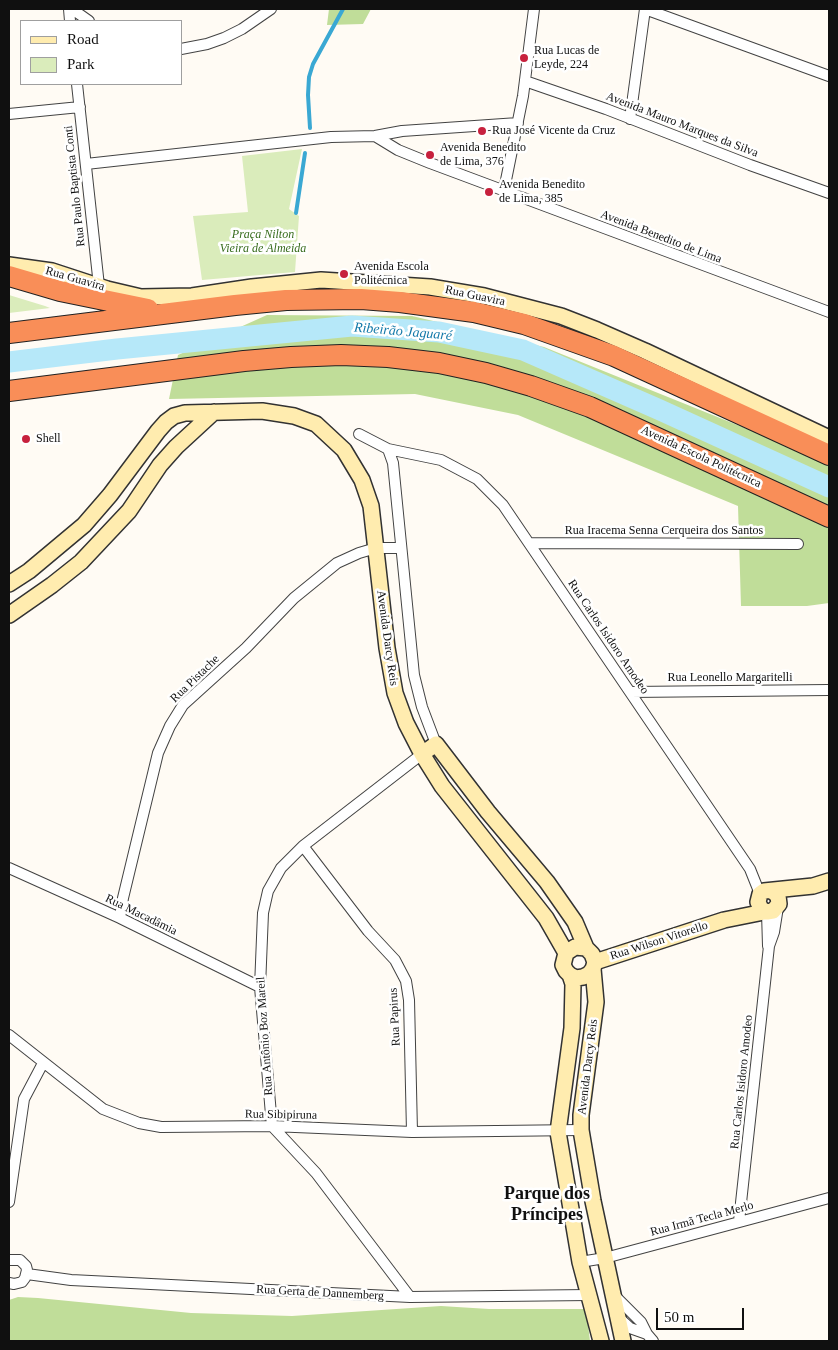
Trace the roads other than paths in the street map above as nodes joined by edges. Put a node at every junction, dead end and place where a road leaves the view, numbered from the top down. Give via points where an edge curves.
1 (70, 9) edge
2 (271, 9) edge
3 (534, 9) edge
4 (645, 9) edge
5 (87, 20) edge
6 (182, 49) edge
7 (829, 76) edge
8 (525, 81) junction
9 (77, 85) edge
10 (80, 107) junction
11 (9, 114) edge
12 (630, 119) junction
13 (518, 123) junction
14 (375, 136) junction
15 (86, 164) junction
16 (504, 190) junction
17 (829, 194) edge
18 (9, 265) edge
19 (9, 276) edge
20 (99, 286) junction
21 (173, 312) junction
22 (829, 312) edge
23 (9, 333) edge
24 (9, 391) edge
25 (214, 412) junction
26 (359, 434) dead end
27 (829, 438) edge
28 (388, 450) junction
29 (829, 455) edge
30 (829, 517) edge
31 (529, 543) junction
32 (798, 544) dead end
33 (376, 548) junction
34 (401, 548) junction
35 (9, 584) edge
36 (9, 615) edge
37 (829, 690) edge
38 (630, 692) junction
39 (436, 744) junction
40 (422, 754) junction
41 (480, 801) junction
42 (454, 802) junction
43 (303, 846) junction
44 (9, 868) edge
45 (829, 880) edge
46 (768, 903) junction
47 (120, 918) junction
48 (586, 948) junction
49 (566, 953) junction
50 (594, 966) junction
51 (570, 975) junction
52 (260, 987) junction
53 (9, 1035) edge
54 (43, 1063) junction
55 (272, 1126) junction
56 (581, 1130) junction
57 (412, 1132) junction
58 (558, 1132) junction
59 (829, 1198) edge
60 (9, 1202) edge
61 (739, 1221) junction
62 (605, 1258) junction
63 (9, 1260) edge
64 (580, 1262) junction
65 (27, 1274) junction
66 (9, 1283) edge
67 (613, 1294) junction
68 (589, 1295) junction
69 (410, 1297) junction
70 (617, 1317) junction
71 (650, 1338) edge
72 (601, 1341) edge
73 (623, 1341) edge

1 - 5 street
2 - 6 street via 224,38
3 - 8 street
4 - 7 street
4 - 12 street
8 - 12 street, Avenida Mauro Marques da Silva
8 - 13 street
9 - 10 street, Rua Paulo Baptista Conti
10 - 11 street
10 - 15 street, Rua Paulo Baptista Conti
12 - 17 street, Avenida Mauro Marques da Silva
13 - 14 street via 402,131
13 - 16 street
14 - 15 street via 331,137
14 - 16 street, Avenida Benedito de Lima via 398,150
15 - 20 street, Rua Paulo Baptista Conti
16 - 22 street, Avenida Benedito de Lima
18 - 20 main road, Rua Guavira via 52,271
19 - 21 highway via 92,299
20 - 27 main road, Rua Guavira via 141,296 169,297 321,280 430,287 484,296 561,316 596,330
21 - 23 highway
21 - 29 highway via 286,300 361,299 474,312 524,324 614,356
24 - 30 highway, Avenida Escola Politécnica via 291,357 341,355 439,363 531,386 590,407
25 - 33 main road, Avenida Darcy Reis via 262,411 294,416 316,424 344,450 362,480 371,506
25 - 35 main road, Avenida Darcy Reis via 185,412 166,422 84,525
25 - 36 main road via 160,465 129,511 81,562
26 - 28 street
28 - 31 street, Rua Carlos Isidoro Amodeo via 441,460 477,479 503,506
28 - 34 street, Avenida Darcy Reis via 395,476
31 - 32 street, Rua Iracema Senna Cerqueira dos Santos
31 - 38 street, Rua Carlos Isidoro Amodeo
33 - 34 street, Rua Pistache
33 - 40 main road, Avenida Darcy Reis via 394,692
33 - 47 street, Rua Pistache via 337,563 301,592 183,705 158,753
34 - 39 street, Avenida Darcy Reis via 414,675
37 - 38 street, Rua Leonello Margaritelli
38 - 46 street, Rua Carlos Isidoro Amodeo via 750,869
39 - 40 main road, Rua Antônio Boz Mareil
39 - 41 main road, Avenida Darcy Reis
40 - 42 main road, Avenida Darcy Reis
40 - 43 street, Rua Antônio Boz Mareil
41 - 42 main road via 466,798
41 - 48 main road, Avenida Darcy Reis via 547,882 575,922
42 - 49 main road, Avenida Darcy Reis via 546,918
43 - 52 street, Rua Antônio Boz Mareil via 281,868 268,891 263,913
43 - 57 street, Rua Papirus via 368,931 395,960 406,981
44 - 47 street, Rua Macadâmia
45 - 46 main road, Rua Wilson Vitorello
46 - 50 main road, Rua Wilson Vitorello
46 - 61 street, Rua Carlos Isidoro Amodeo via 769,946
47 - 52 street, Rua Macadâmia
48 - 49 main road via 575,947
48 - 50 main road via 592,954
49 - 51 main road via 563,965
50 - 51 main road via 583,977
50 - 56 main road, Avenida Darcy Reis via 596,1002
51 - 58 main road, Avenida Darcy Reis via 573,984 572,1028
52 - 55 street, Rua Antônio Boz Mareil
53 - 54 street, Rua Sibipiruna
54 - 55 street, Rua Sibipiruna via 103,1109 139,1123 161,1127
54 - 60 street via 24,1099
55 - 57 street, Rua Sibipiruna
55 - 69 street via 316,1173
56 - 58 street, Rua Sibipiruna
56 - 62 main road, Avenida Darcy Reis
57 - 58 street, Rua Sibipiruna
58 - 64 main road, Avenida Darcy Reis
59 - 61 street, Rua Irmã Tecla Merlo
61 - 62 street, Rua Irmã Tecla Merlo
62 - 64 street, Rua Irmã Tecla Merlo
62 - 67 main road, Avenida Darcy Reis
63 - 65 street via 23,1262
64 - 68 main road, Avenida Darcy Reis
65 - 66 street via 18,1284
65 - 69 street, Rua Gerta de Dannemberg via 71,1280
67 - 68 main road, Rua Gerta de Dannemberg
67 - 70 main road, Avenida Darcy Reis
67 - 71 street via 641,1322
68 - 69 street, Rua Gerta de Dannemberg
68 - 72 main road, Avenida Darcy Reis
70 - 71 street
70 - 73 main road, Avenida Darcy Reis

